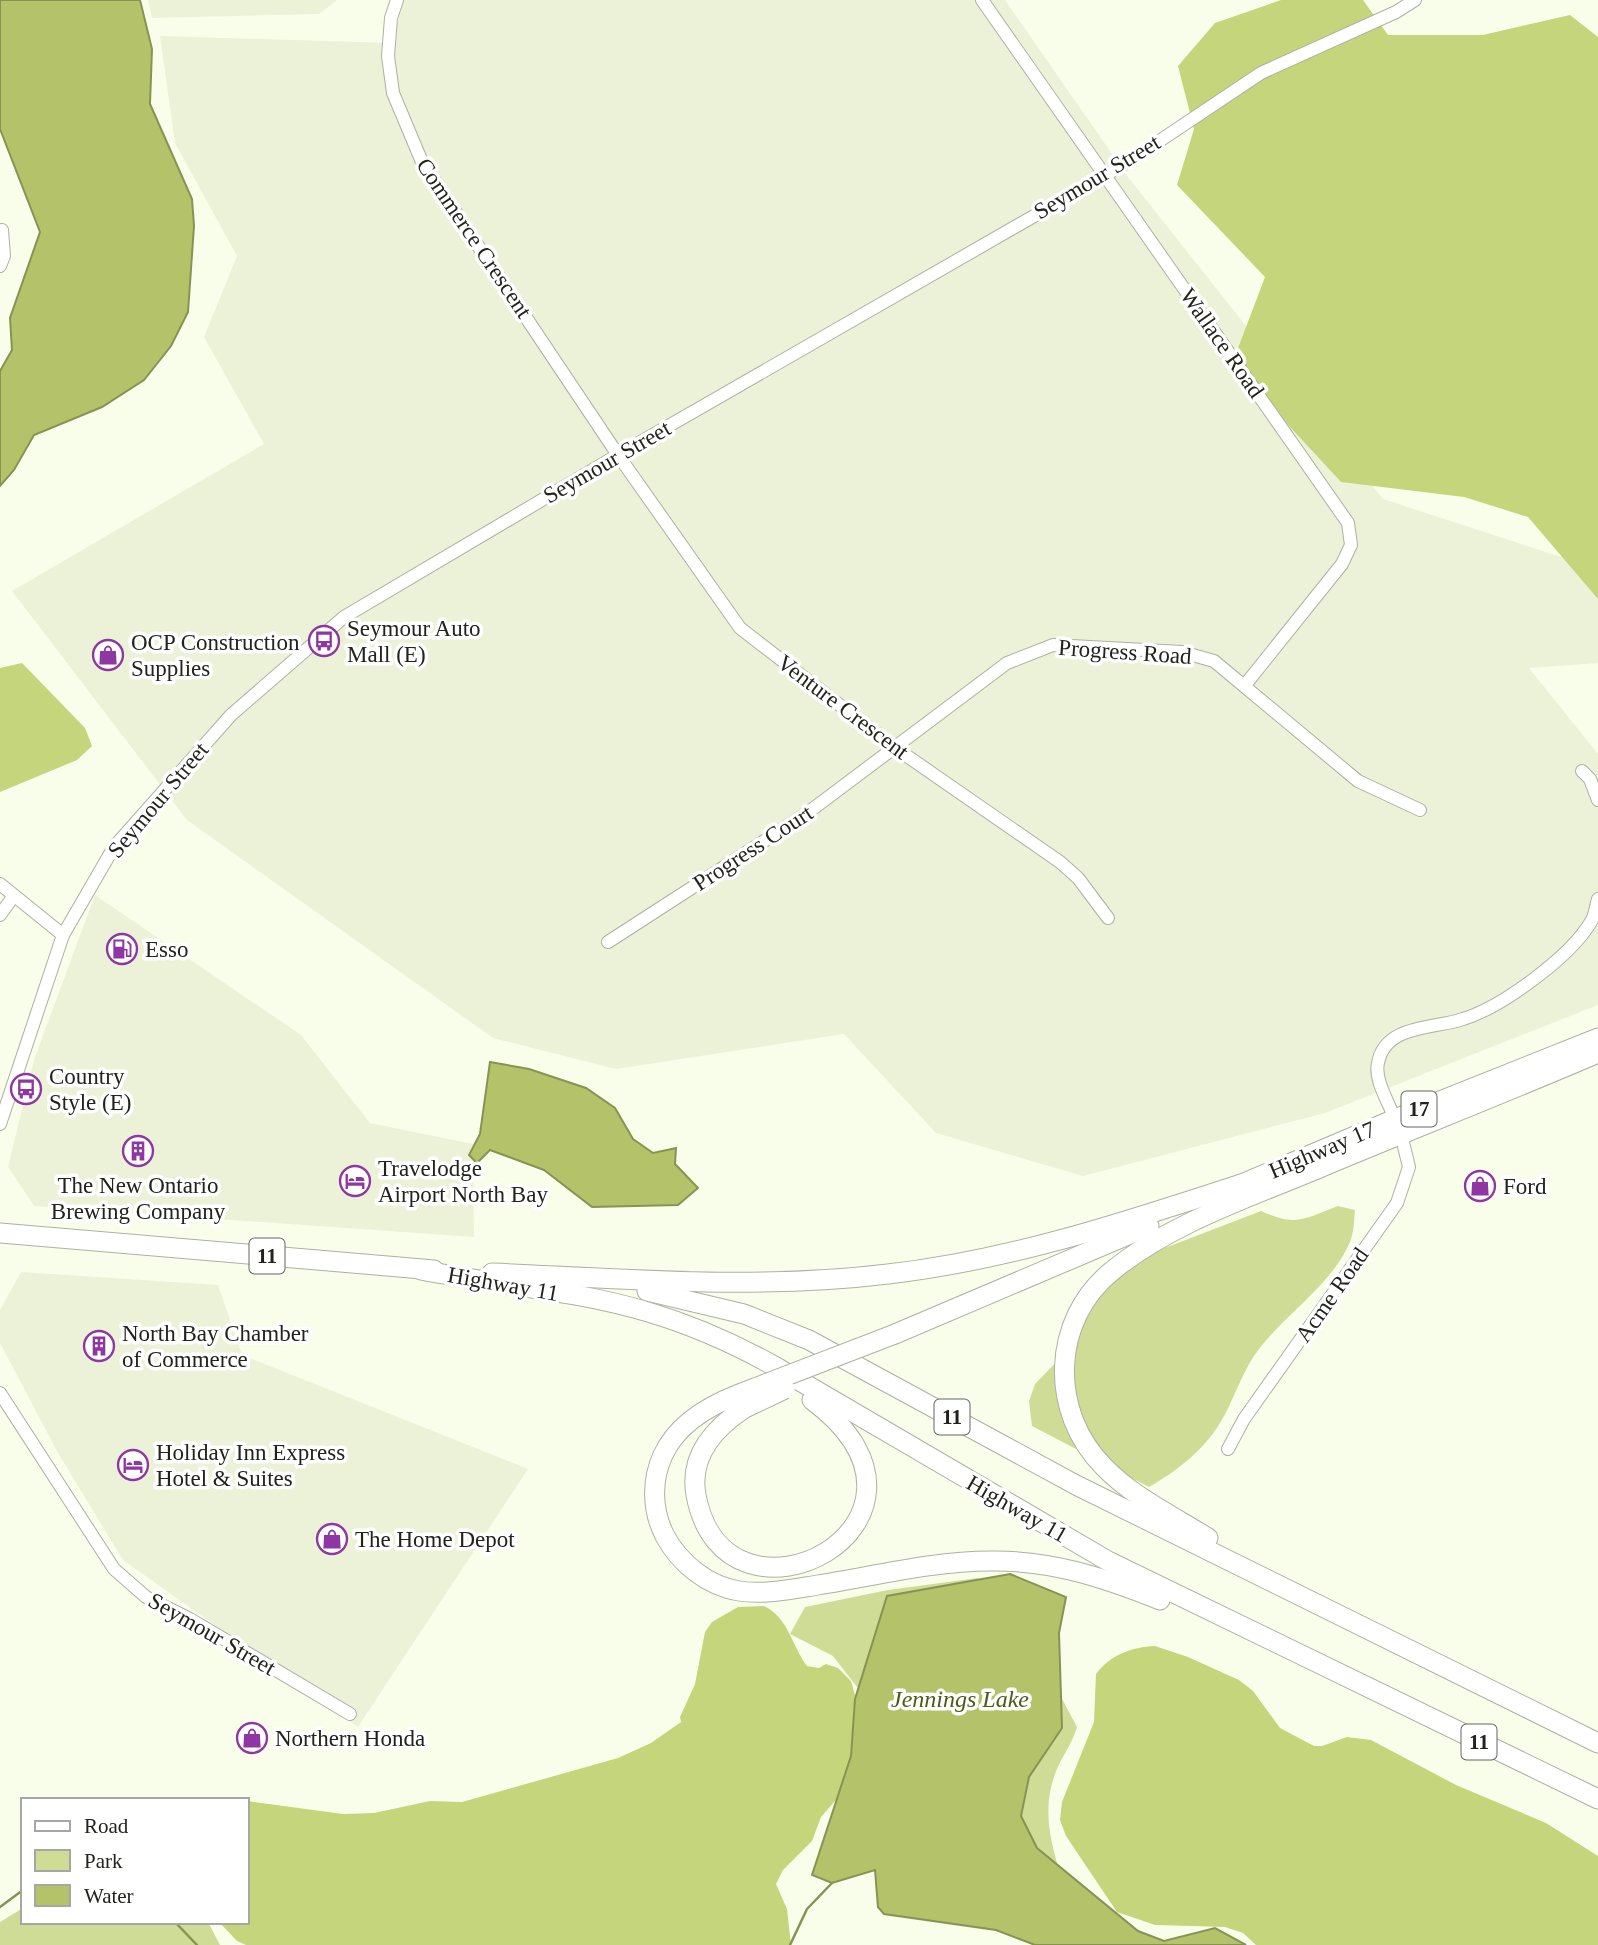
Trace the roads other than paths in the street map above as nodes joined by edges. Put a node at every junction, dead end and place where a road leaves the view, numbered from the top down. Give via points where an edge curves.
1 (397, 0) edge
2 (982, 0) edge
3 (1415, 0) edge
4 (1104, 175) junction
5 (2, 230) dead end
6 (0, 266) edge
7 (618, 455) junction
8 (1245, 685) junction
9 (894, 747) junction
10 (1582, 771) dead end
11 (1598, 800) edge
12 (1420, 810) dead end
13 (0, 884) edge
14 (13, 897) junction
15 (1598, 900) edge
16 (0, 915) edge
17 (1108, 918) dead end
18 (63, 935) junction
19 (608, 942) dead end
20 (1598, 1038) edge
21 (1598, 1053) edge
22 (0, 1124) edge
23 (1398, 1126) junction
24 (1244, 1191) junction
25 (0, 1233) edge
26 (500, 1279) junction
27 (671, 1320) junction
28 (0, 1393) edge
29 (742, 1401) junction
30 (1228, 1449) dead end
31 (1379, 1636) junction
32 (1361, 1685) junction
33 (350, 1714) dead end
34 (1598, 1743) edge
35 (1598, 1799) edge

1 - 7 street, Commerce Crescent via 387,56 393,93 422,162
2 - 4 street, Wallace Road
3 - 4 street, Seymour Street via 1261,73
4 - 7 street, Seymour Street
4 - 8 street, Wallace Road via 1348,523 1351,545 1342,564
5 - 6 street
7 - 9 street, Venture Crescent via 740,628
7 - 18 street, Seymour Street via 344,617 241,706 114,847
8 - 9 street, Progress Road via 1214,661 1182,652 1053,645 1007,663
8 - 12 street, Progress Road via 1358,780
9 - 17 street, Venture Crescent via 1060,862
9 - 19 street, Progress Court via 806,814
10 - 11 street
13 - 14 street
14 - 16 street
14 - 18 street
15 - 23 street via 1593,920 1555,962 1514,995 1462,1020 1405,1032 1386,1047 1377,1064 1378,1075
18 - 22 street, Seymour Street
20 - 23 highway, Highway 17 / 17
21 - 23 highway, Highway 17 / 17
23 - 24 highway, Highway 17 / 17
23 - 30 street, Acme Road via 1409,1167 1397,1202 1244,1419
24 - 26 highway via 1040,1246 890,1274 712,1284
24 - 29 highway, bridge
24 - 31 highway via 1146,1247 1092,1289 1067,1339 1064,1380 1068,1406 1092,1454 1131,1490
25 - 26 highway, 11
26 - 27 highway, Highway 11 / 11
26 - 31 highway, Highway 11 / 11 via 647,1291 703,1301 782,1328 1076,1485
27 - 29 highway via 806,1395 840,1422 856,1442 867,1479 860,1515 845,1538 811,1562 784,1568 742,1560 721,1545 702,1515 695,1489 698,1461
27 - 32 highway, Highway 11 / 11 via 776,1367 1108,1561
28 - 33 street, Seymour Street via 114,1569 146,1597
29 - 32 highway via 712,1406 682,1427 666,1448 654,1484 659,1521 670,1546 710,1581 737,1591 766,1592 975,1561 1050,1566 1136,1591
31 - 34 highway, Highway 11 / 11
32 - 35 highway, Highway 11 / 11

